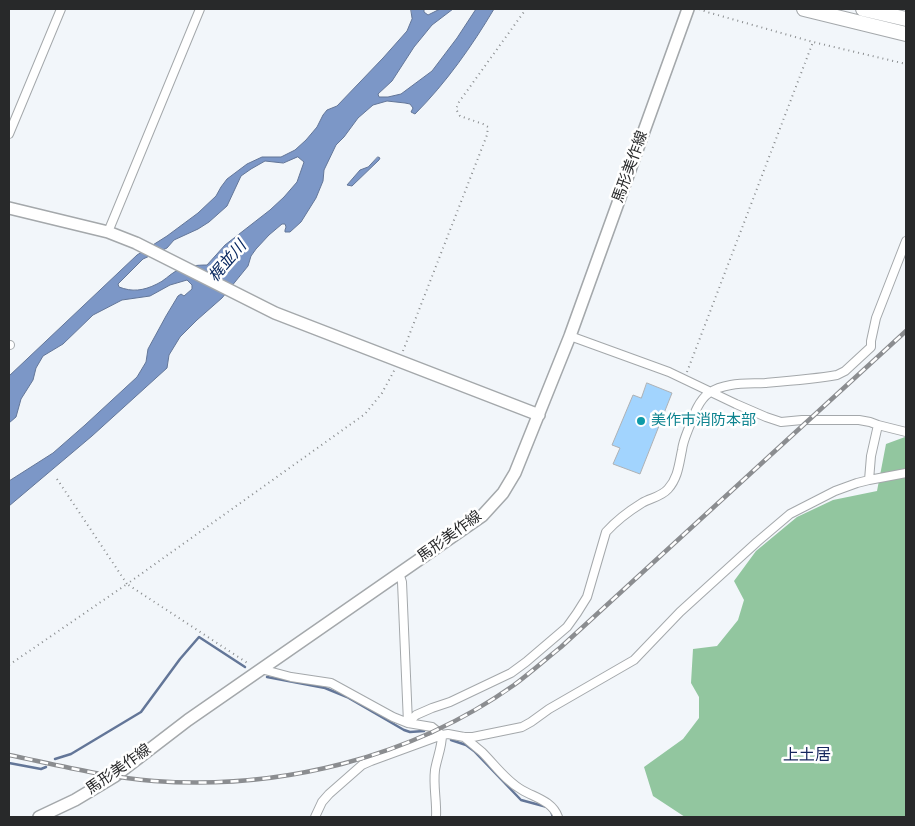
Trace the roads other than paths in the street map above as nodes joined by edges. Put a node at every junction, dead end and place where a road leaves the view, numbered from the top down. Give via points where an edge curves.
1 (61, 9) edge
2 (200, 9) edge
3 (688, 9) edge
4 (804, 9) edge
5 (863, 9) edge
6 (906, 19) edge
7 (906, 34) edge
8 (9, 134) edge
9 (9, 208) edge
10 (108, 232) junction
11 (906, 241) edge
12 (570, 336) junction
13 (710, 392) junction
14 (539, 415) junction
15 (878, 425) junction
16 (906, 432) edge
17 (906, 474) edge
18 (869, 480) junction
19 (399, 573) junction
20 (261, 669) junction
21 (408, 723) junction
22 (442, 735) junction
23 (464, 737) junction
24 (40, 817) edge
25 (316, 817) edge
26 (436, 817) edge
27 (558, 817) edge

1 - 8 street
2 - 10 street
3 - 12 main road, 馬形美作線
4 - 7 highway
5 - 6 highway
9 - 10 main road
10 - 14 main road via 275,313
11 - 13 street via 876,318 871,347 845,371 825,377 735,384
12 - 13 street via 685,379
12 - 14 main road, 馬形美作線
13 - 15 street via 781,422 859,420
13 - 21 street via 694,414 676,475 668,490 640,504 606,532 587,597 567,627 511,673 416,715
14 - 19 main road, 馬形美作線 via 515,473 503,493 482,516
15 - 16 street
15 - 18 street
17 - 18 street
18 - 23 street via 835,491 790,514 680,612 634,660 522,727
19 - 20 main road, 馬形美作線
19 - 21 street
20 - 21 street via 331,683
20 - 24 main road, 馬形美作線 via 115,776
21 - 22 street via 432,727
22 - 23 street
22 - 25 street via 362,765 329,794
22 - 26 street via 435,770
23 - 27 street via 510,782 550,804

